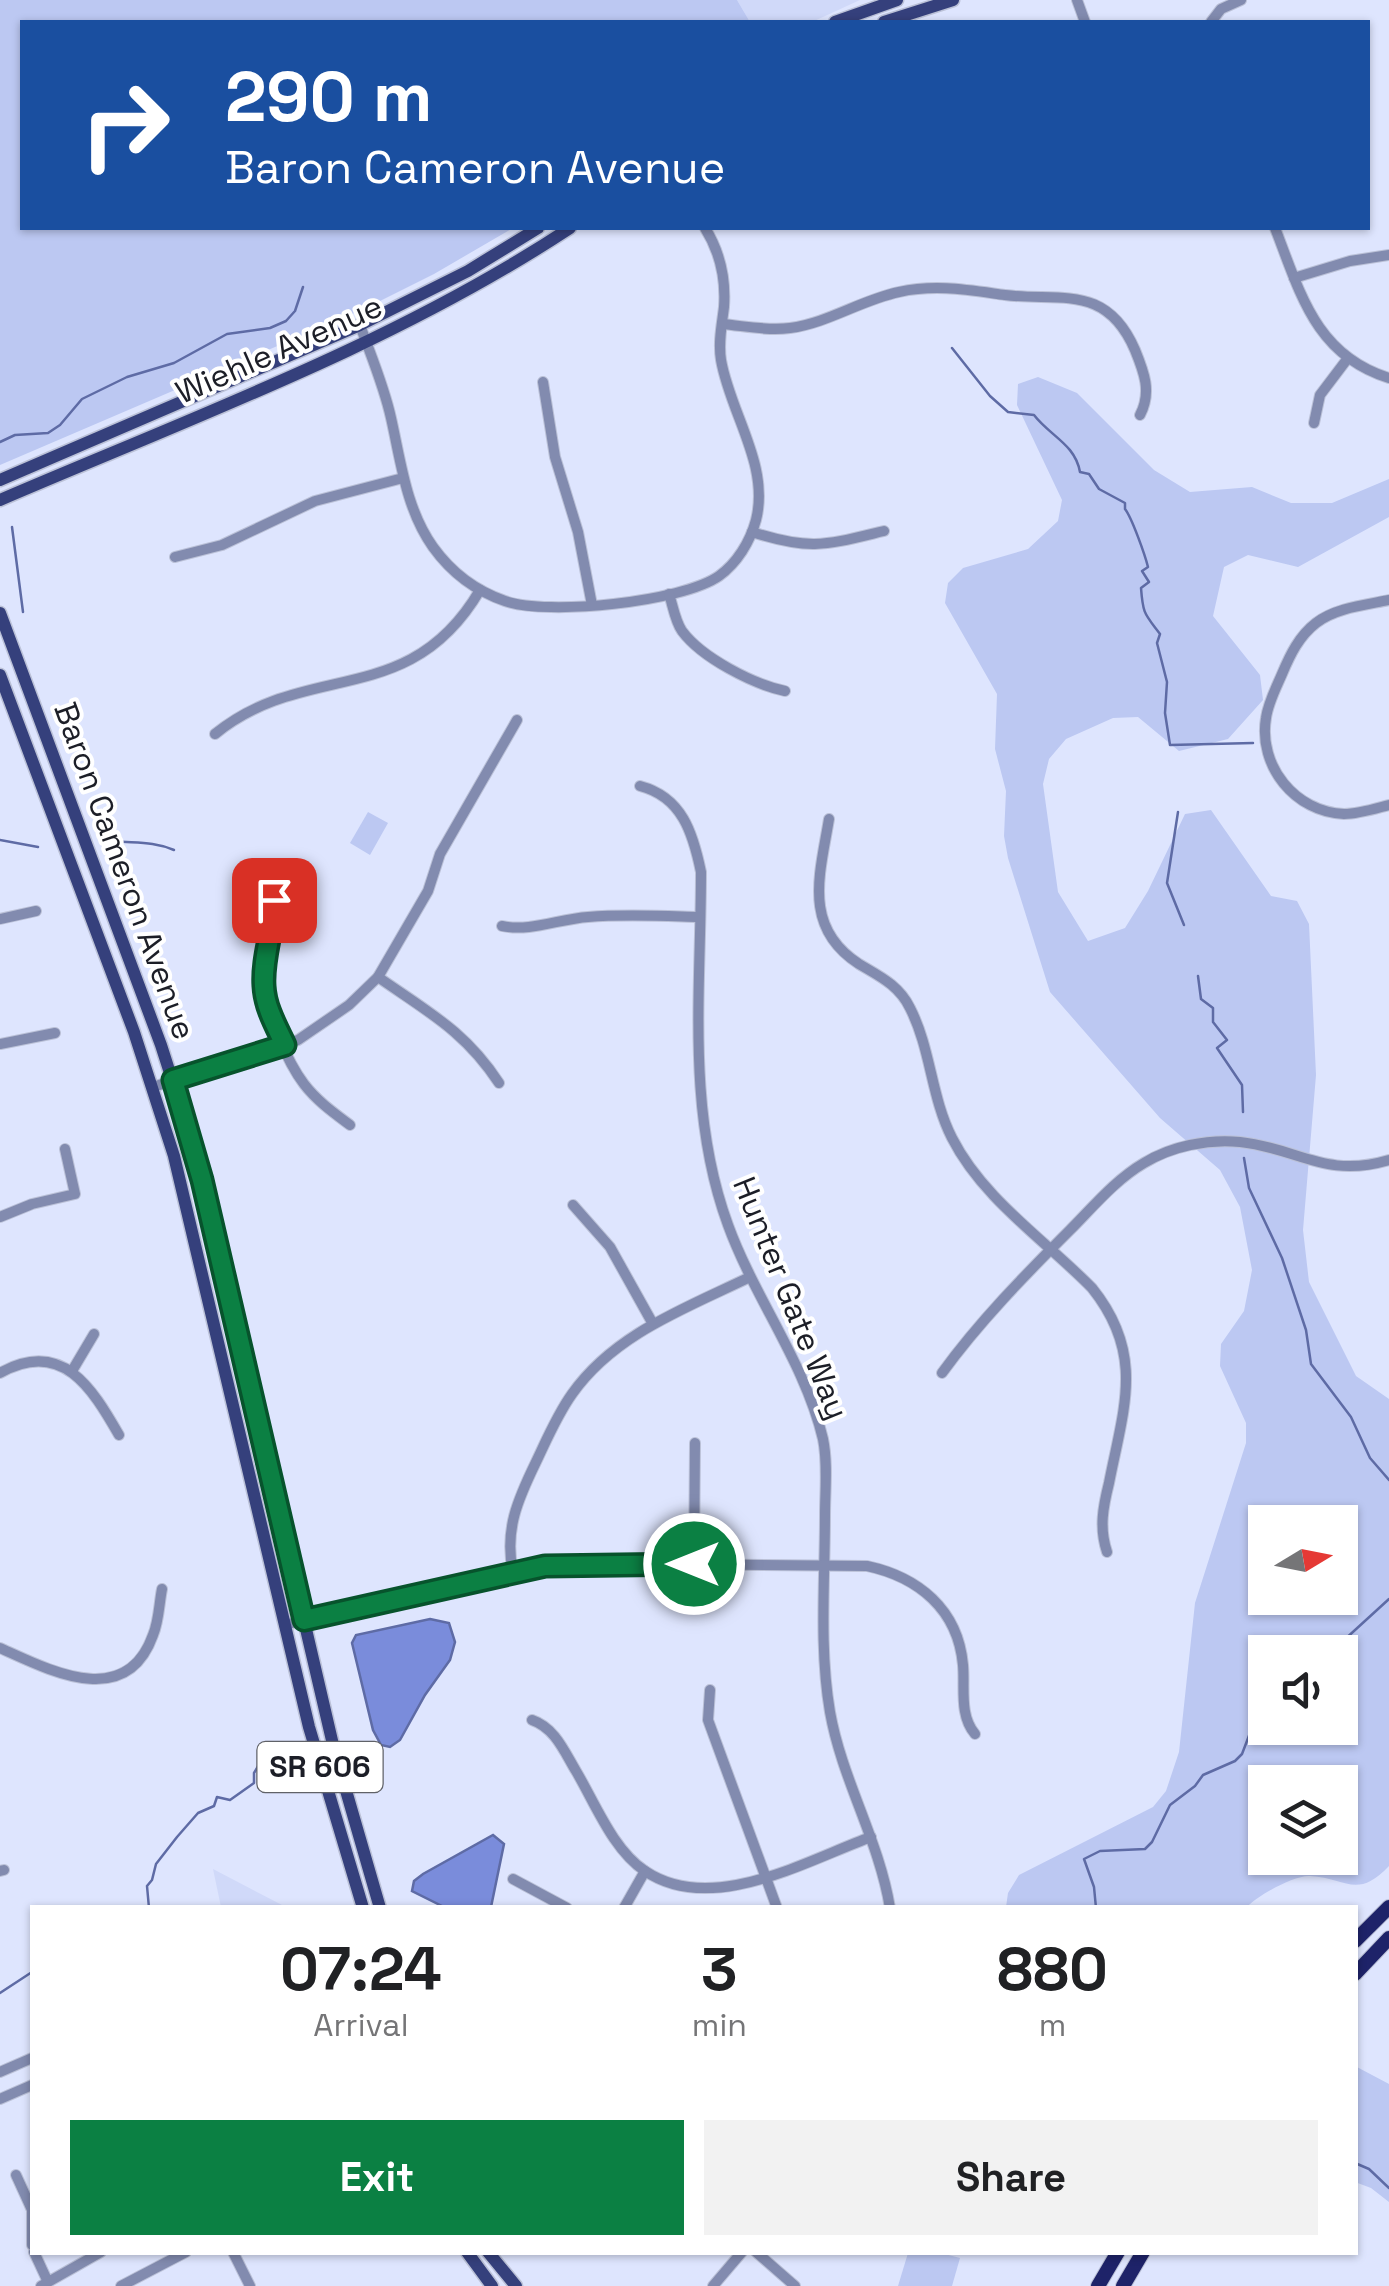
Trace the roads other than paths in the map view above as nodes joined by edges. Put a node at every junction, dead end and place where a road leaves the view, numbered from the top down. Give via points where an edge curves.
1 (897, 0) edge
2 (953, 0) edge
3 (1241, 0) edge
4 (840, 20) edge
5 (890, 20) edge
6 (1213, 20) edge
7 (535, 230) edge
8 (567, 230) edge
9 (706, 230) edge
10 (1276, 230) edge
11 (1389, 255) edge
12 (1294, 278) junction
13 (722, 324) junction
14 (360, 325) junction
15 (366, 342) junction
16 (1348, 358) junction
17 (1389, 378) edge
18 (543, 382) dead end
19 (1140, 415) dead end
20 (1314, 423) dead end
21 (403, 478) junction
22 (0, 480) edge
23 (0, 500) edge
24 (884, 531) dead end
25 (752, 532) junction
26 (175, 558) dead end
27 (480, 590) junction
28 (669, 594) junction
29 (1389, 600) edge
30 (592, 605) junction
31 (0, 613) edge
32 (0, 676) edge
33 (785, 691) dead end
34 (517, 720) dead end
35 (214, 734) dead end
36 (640, 786) dead end
37 (1389, 804) edge
38 (829, 819) dead end
39 (274, 900) dead end
40 (36, 911) dead end
41 (700, 917) junction
42 (0, 919) edge
43 (502, 926) dead end
44 (378, 977) junction
45 (55, 1033) dead end
46 (0, 1044) edge
47 (285, 1045) junction
48 (173, 1080) junction
49 (500, 1083) dead end
50 (153, 1087) junction
51 (350, 1125) dead end
52 (65, 1150) dead end
53 (1389, 1160) edge
54 (573, 1206) dead end
55 (0, 1217) edge
56 (1051, 1249) junction
57 (750, 1277) junction
58 (654, 1324) junction
59 (94, 1334) dead end
60 (72, 1372) junction
61 (0, 1373) edge
62 (942, 1373) dead end
63 (119, 1435) dead end
64 (695, 1443) dead end
65 (1107, 1552) dead end
66 (694, 1564) junction
67 (825, 1565) junction
68 (513, 1572) junction
69 (162, 1589) dead end
70 (304, 1620) junction
71 (284, 1625) junction
72 (0, 1648) edge
73 (710, 1690) dead end
74 (532, 1720) dead end
75 (975, 1734) dead end
76 (872, 1837) junction
77 (644, 1871) junction
78 (765, 1876) junction
79 (513, 1879) dead end
80 (362, 1905) edge
81 (379, 1905) edge
82 (561, 1905) edge
83 (626, 1905) edge
84 (776, 1905) edge
85 (889, 1905) edge
86 (1389, 1907) edge
87 (1358, 1938) edge
88 (1389, 1938) edge
89 (1358, 1971) edge
90 (30, 2059) edge
91 (0, 2072) edge
92 (30, 2086) edge
93 (0, 2099) edge
94 (16, 2175) dead end
95 (30, 2206) edge
96 (35, 2255) edge
97 (95, 2255) edge
98 (180, 2255) edge
99 (234, 2255) edge
100 (469, 2255) edge
101 (490, 2255) edge
102 (739, 2255) edge
103 (759, 2255) edge
104 (1116, 2255) edge
105 (1141, 2255) edge
106 (44, 2283) edge
107 (121, 2286) edge
108 (250, 2286) edge
109 (492, 2286) edge
110 (516, 2286) edge
111 (712, 2286) edge
112 (794, 2286) edge
113 (1098, 2286) edge
114 (1124, 2286) edge

1 - 4 main road
2 - 5 main road
3 - 6 street
7 - 14 main road, Wiehle Avenue
8 - 15 main road, Wiehle Avenue
9 - 13 street via 724,282
10 - 12 street
11 - 12 street
12 - 16 street via 1320,331
13 - 19 street via 808,324 926,287 1068,296 1095,305 1126,333 1147,385
13 - 25 street via 720,357 758,478
14 - 15 street
14 - 22 main road, Wiehle Avenue
15 - 21 street
15 - 23 main road, Wiehle Avenue
16 - 17 street
16 - 20 street via 1320,395
18 - 30 street via 554,457
21 - 26 street via 315,501 222,545
21 - 27 street via 430,543
24 - 25 street via 808,546
25 - 28 street via 718,576
27 - 30 street via 525,606
27 - 35 street via 456,626 412,660 269,703
28 - 30 street
28 - 33 street via 693,643
29 - 37 street via 1333,614 1303,635 1269,704 1264,730 1276,773 1307,804 1344,814
31 - 48 main road, Baron Cameron Avenue / SR 606
32 - 50 main road, Baron Cameron Avenue / SR 606
34 - 44 street
36 - 41 street, Hunter Gate Way via 674,802 687,822 701,872
38 - 56 street via 817,893 829,932 846,954 905,999 961,1156
39 - 47 street via 264,989
40 - 42 street
41 - 43 street
41 - 57 street, Hunter Gate Way via 700,1110 717,1192
44 - 47 street via 316,1030
44 - 49 street via 462,1036
45 - 46 street
47 - 48 street
47 - 51 street via 303,1083
48 - 50 street
48 - 70 main road, Baron Cameron Avenue / SR 606
50 - 71 main road, Baron Cameron Avenue / SR 606 via 187,1204
52 - 55 street via 74,1194
53 - 56 street via 1341,1168 1240,1142 1184,1146 1130,1172
54 - 58 street via 610,1247
56 - 62 street
56 - 65 street via 1108,1308 1126,1354 1127,1386 1102,1520
57 - 58 street
57 - 67 street, Hunter Gate Way via 815,1408 824,1446
58 - 68 street via 600,1362 557,1417 514,1511
59 - 60 street
60 - 61 street via 37,1362
60 - 63 street via 89,1386
64 - 66 street
66 - 67 street
66 - 68 street via 570,1563
67 - 75 street via 891,1571 938,1603 958,1641 964,1706
67 - 76 street, Hunter Gate Way via 830,1712
68 - 70 street
69 - 72 street via 148,1647 110,1678 72,1678
70 - 71 street
70 - 81 main road, Baron Cameron Avenue / SR 606
71 - 80 main road, Baron Cameron Avenue / SR 606
73 - 78 street via 708,1720
74 - 77 street via 554,1734 616,1839
76 - 78 street
76 - 85 street, Hunter Gate Way
77 - 78 street via 704,1890
77 - 83 street
78 - 84 street
79 - 82 street
86 - 87 highway
88 - 89 highway
90 - 91 street
92 - 93 street
94 - 95 street
96 - 106 street
97 - 106 street
98 - 107 street
99 - 108 street
100 - 109 main road
101 - 110 main road
102 - 111 street
103 - 112 street
104 - 113 highway
105 - 114 highway

